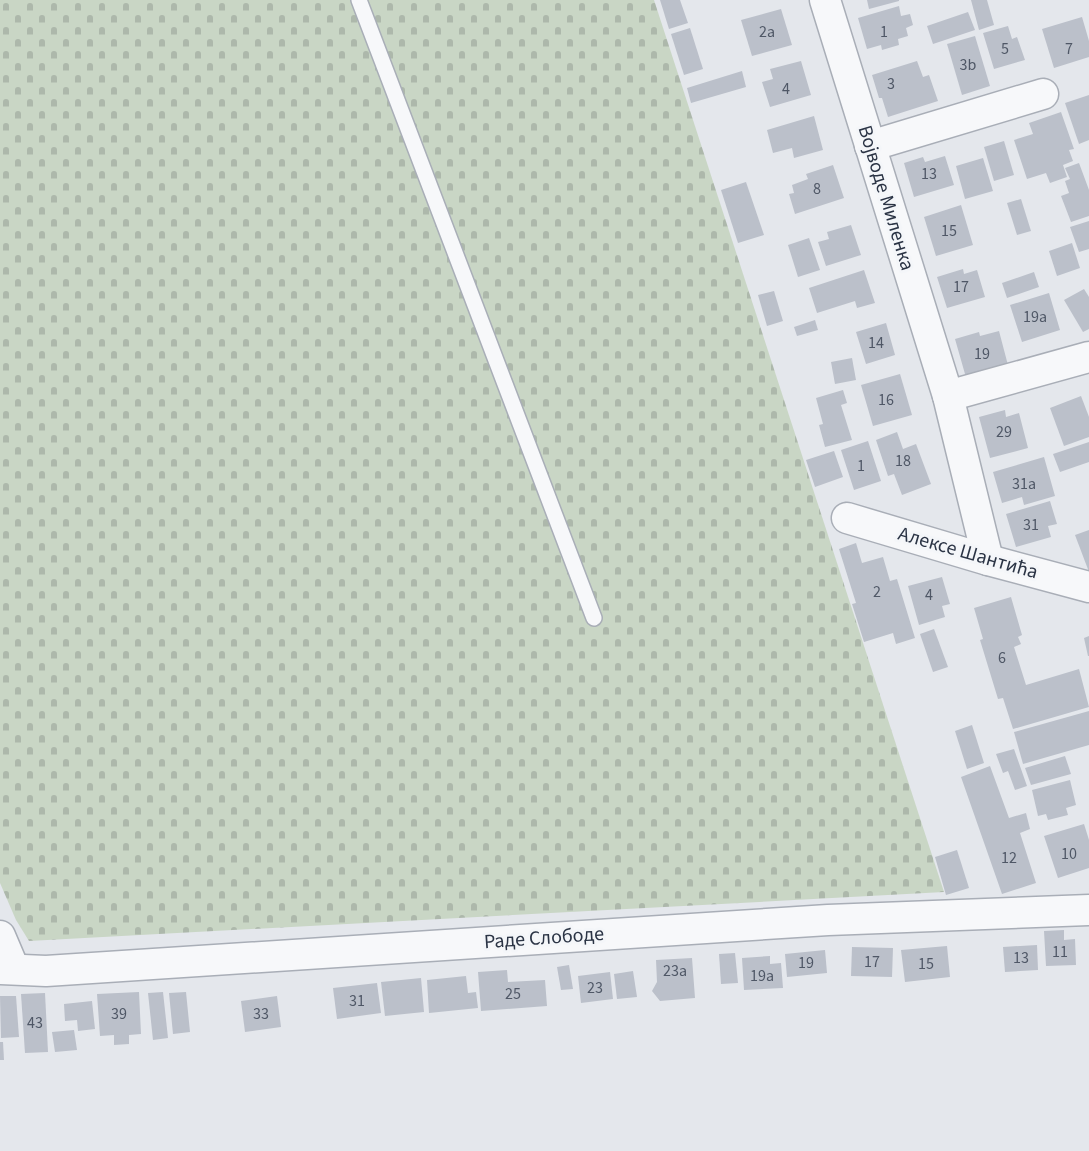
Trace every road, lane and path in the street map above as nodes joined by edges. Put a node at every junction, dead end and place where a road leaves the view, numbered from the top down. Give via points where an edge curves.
1 (359, 0) edge
2 (825, 0) edge
3 (1043, 94) dead end
4 (870, 146) junction
5 (1089, 357) edge
6 (948, 396) junction
7 (847, 518) dead end
8 (988, 560) junction
9 (1089, 587) edge
10 (594, 618) dead end
11 (1089, 910) edge
12 (0, 936) edge
13 (7, 969) edge

1 - 10 lane
2 - 4 street, Војводе Миленка
3 - 4 street
4 - 6 street, Војводе Миленка
5 - 6 street
6 - 8 street, Војводе Миленка
7 - 8 street, Алексе Шантића
8 - 9 street, Алексе Шантића
11 - 13 street, Раде Слободе via 828,920 46,971
12 - 13 street

